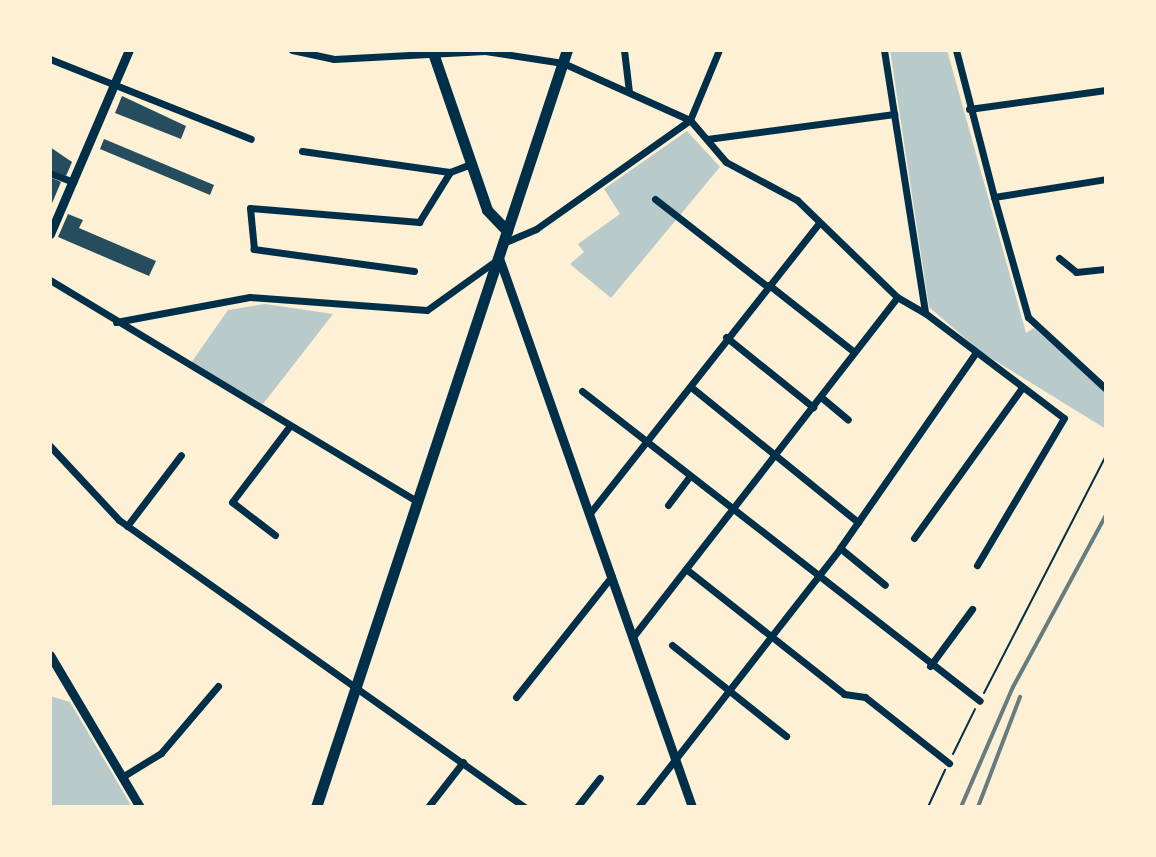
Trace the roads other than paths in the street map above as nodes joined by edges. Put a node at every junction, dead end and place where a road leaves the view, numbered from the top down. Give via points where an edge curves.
1 (129, 50) edge
2 (292, 50) edge
3 (567, 50) edge
4 (624, 50) edge
5 (719, 50) edge
6 (884, 50) edge
7 (956, 50) edge
8 (433, 52) edge
9 (50, 59) edge
10 (563, 63) junction
11 (115, 84) junction
12 (1106, 90) edge
13 (629, 92) junction
14 (969, 109) junction
15 (894, 114) junction
16 (690, 120) junction
17 (251, 139) dead end
18 (707, 139) junction
19 (302, 151) dead end
20 (471, 164) junction
21 (450, 172) junction
22 (50, 173) edge
23 (1106, 179) edge
24 (73, 182) junction
25 (994, 197) junction
26 (655, 199) dead end
27 (53, 221) edge
28 (819, 223) junction
29 (507, 231) junction
30 (50, 234) edge
31 (503, 243) junction
32 (499, 258) junction
33 (1059, 258) dead end
34 (1106, 269) edge
35 (414, 271) dead end
36 (50, 280) edge
37 (768, 286) junction
38 (897, 297) junction
39 (925, 313) junction
40 (116, 322) junction
41 (726, 337) junction
42 (854, 352) junction
43 (974, 355) junction
44 (691, 387) junction
45 (1021, 389) junction
46 (1106, 389) edge
47 (582, 391) dead end
48 (821, 397) junction
49 (813, 407) junction
50 (848, 420) dead end
51 (289, 427) junction
52 (649, 443) junction
53 (50, 446) edge
54 (777, 453) junction
55 (181, 455) dead end
56 (690, 476) junction
57 (418, 502) junction
58 (668, 505) dead end
59 (733, 510) junction
60 (590, 513) junction
61 (858, 522) junction
62 (127, 526) junction
63 (275, 535) dead end
64 (914, 538) dead end
65 (840, 548) junction
66 (977, 565) dead end
67 (686, 569) junction
68 (612, 576) junction
69 (817, 578) junction
70 (885, 585) dead end
71 (972, 609) dead end
72 (772, 637) junction
73 (632, 638) junction
74 (672, 645) dead end
75 (50, 655) edge
76 (930, 666) junction
77 (218, 686) dead end
78 (729, 690) junction
79 (356, 692) junction
80 (516, 697) dead end
81 (980, 701) road end
82 (786, 736) dead end
83 (676, 758) junction
84 (463, 762) junction
85 (949, 763) road end
86 (122, 777) junction
87 (600, 778) dead end
88 (140, 807) edge
89 (316, 807) edge
90 (428, 807) edge
91 (525, 807) edge
92 (577, 807) edge
93 (638, 807) edge
94 (692, 807) edge

1 - 11 street
2 - 8 street via 334,59
3 - 10 main road
4 - 13 street
5 - 16 street
6 - 15 street
7 - 14 street
8 - 10 street via 485,51
8 - 20 main road
9 - 11 street
10 - 13 street
10 - 29 main road
11 - 17 street
11 - 24 street
12 - 14 street
13 - 16 street
14 - 25 street
15 - 18 street
15 - 39 street
16 - 18 street
16 - 31 street via 536,229
18 - 28 street via 726,162 797,200
19 - 21 street
20 - 21 street
20 - 29 main road via 487,210
21 - 35 street via 419,222 250,208 254,249
22 - 24 street
23 - 25 street
24 - 27 street
25 - 46 street via 1028,317
26 - 37 street
27 - 30 street
28 - 37 street
28 - 38 street
29 - 31 main road
31 - 32 main road
32 - 40 street via 427,310 250,297
32 - 57 main road
32 - 60 street
33 - 34 street via 1076,272
36 - 40 street
37 - 41 street
37 - 42 street
38 - 39 street
38 - 42 street
39 - 43 street
40 - 51 street
41 - 44 street
41 - 49 street
42 - 48 street
43 - 45 street
43 - 61 street
44 - 52 street
44 - 54 street
45 - 64 street
45 - 66 street via 1064,418
47 - 52 street
48 - 49 street
48 - 50 street
49 - 54 street
51 - 57 street
51 - 63 street via 232,502
52 - 56 street
52 - 60 street
53 - 62 street via 94,500
54 - 59 street
54 - 61 street
55 - 62 street
56 - 58 street
56 - 59 street
57 - 79 main road
59 - 67 street
59 - 69 street
60 - 68 street
61 - 65 street
62 - 79 street
65 - 69 street
65 - 70 street
67 - 72 street
67 - 73 street
68 - 73 street
68 - 80 street
69 - 72 street
69 - 76 street
71 - 76 street
72 - 78 street
72 - 85 street
73 - 83 street
74 - 78 street
75 - 86 street
76 - 81 street
77 - 86 street via 161,753
78 - 82 street
78 - 83 street
79 - 84 street
79 - 89 main road
83 - 93 street
83 - 94 street
84 - 90 street
84 - 91 street
86 - 88 street
87 - 92 street

